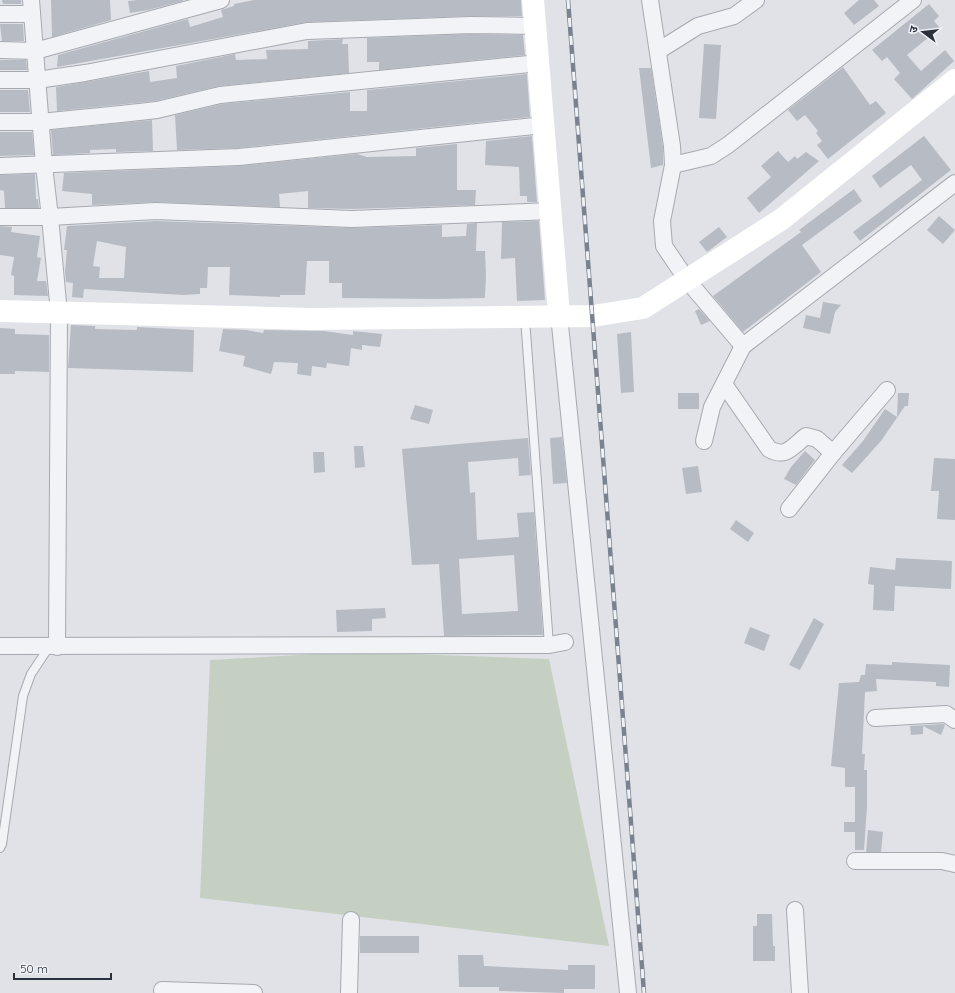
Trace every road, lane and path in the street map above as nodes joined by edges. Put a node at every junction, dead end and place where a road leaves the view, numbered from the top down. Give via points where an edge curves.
1 (221, 0) edge
2 (533, 0) edge
3 (650, 0) edge
4 (756, 0) edge
5 (913, 0) edge
6 (31, 7) edge
7 (0, 14) edge
8 (536, 26) junction
9 (0, 50) edge
10 (35, 51) junction
11 (658, 51) junction
12 (539, 63) junction
13 (0, 80) edge
14 (37, 80) junction
15 (955, 80) edge
16 (0, 122) edge
17 (40, 122) junction
18 (544, 125) junction
19 (0, 166) edge
20 (44, 166) junction
21 (673, 166) junction
22 (955, 183) edge
23 (551, 211) junction
24 (0, 217) edge
25 (50, 217) junction
26 (687, 280) junction
27 (0, 311) edge
28 (59, 313) junction
29 (560, 315) junction
30 (525, 316) junction
31 (743, 346) junction
32 (724, 384) junction
33 (887, 390) dead end
34 (704, 441) dead end
35 (833, 454) junction
36 (789, 509) dead end
37 (565, 642) dead end
38 (549, 645) junction
39 (0, 646) edge
40 (53, 647) junction
41 (874, 718) dead end
42 (955, 720) edge
43 (0, 848) edge
44 (855, 861) dead end
45 (955, 864) edge
46 (795, 910) dead end
47 (351, 920) dead end
48 (162, 990) dead end
49 (254, 993) edge
50 (349, 993) edge
51 (628, 993) edge
52 (800, 993) edge

1 - 10 street
2 - 8 street
3 - 11 street
4 - 11 street via 734,16 698,26
5 - 21 street via 728,145 710,156
6 - 7 street
6 - 10 street
8 - 12 street
8 - 14 street via 471,25 307,31 175,57
9 - 10 street
10 - 14 street
11 - 21 street
12 - 17 street via 220,95 157,110
12 - 18 street
13 - 14 street
14 - 17 street
15 - 26 street via 782,219
16 - 17 street
17 - 20 street
18 - 20 street via 239,157
18 - 23 street
19 - 20 street
20 - 25 street
21 - 26 street via 662,221 664,246
22 - 31 street
23 - 25 street via 352,219 156,211
23 - 29 street
24 - 25 street
25 - 28 street
26 - 29 street via 643,308 593,316
26 - 31 street
27 - 28 street
28 - 30 street via 311,319
28 - 40 street
29 - 30 street
29 - 51 street
30 - 38 lane
31 - 32 street
32 - 34 street via 712,407
32 - 35 street via 769,449 785,453 806,436 817,439
33 - 35 street
35 - 36 street
37 - 38 street
38 - 40 street
39 - 40 street
40 - 43 lane via 31,674 23,696
41 - 42 street via 946,714
44 - 45 street via 942,861
46 - 52 street
47 - 50 street
48 - 49 street

